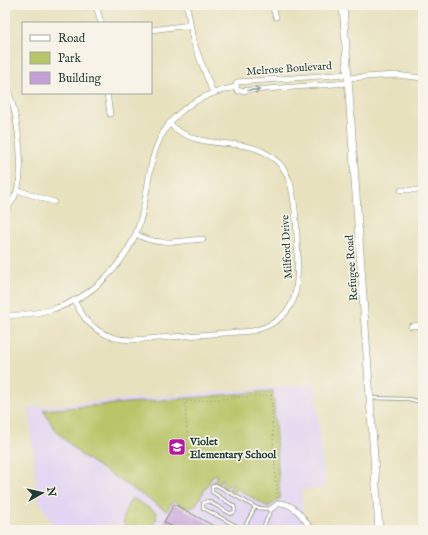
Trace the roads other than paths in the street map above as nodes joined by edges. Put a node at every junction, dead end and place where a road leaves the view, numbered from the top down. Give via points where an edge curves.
1 (96, 5) edge
2 (187, 5) edge
3 (272, 5) edge
4 (343, 5) edge
5 (276, 17) dead end
6 (101, 22) edge
7 (190, 25) junction
8 (152, 30) edge
9 (348, 78) junction
10 (423, 78) edge
11 (5, 86) edge
12 (236, 87) junction
13 (213, 93) junction
14 (107, 94) edge
15 (110, 114) dead end
16 (169, 124) junction
17 (17, 190) junction
18 (401, 190) dead end
19 (423, 190) edge
20 (54, 202) dead end
21 (5, 210) edge
22 (136, 234) junction
23 (203, 240) dead end
24 (74, 300) junction
25 (5, 316) edge
26 (411, 326) dead end
27 (423, 326) edge
28 (423, 395) edge
29 (370, 398) junction
30 (421, 402) junction
31 (423, 409) edge
32 (255, 507) junction
33 (271, 509) junction
34 (243, 530) edge
35 (262, 530) edge
36 (312, 530) edge
37 (379, 530) edge

1 - 6 street
2 - 7 street
3 - 5 street
4 - 9 main road, Refugee Road
7 - 8 street
7 - 13 street via 193,41
9 - 10 street via 396,75
12 -> 9 street, Melrose Boulevard via 238,91
9 - 12 street, Melrose Boulevard via 237,82
9 - 29 main road, Refugee Road
11 - 17 street via 11,97 17,122 20,172
12 - 13 street, Melrose Boulevard
13 - 16 street, Melrose Boulevard via 187,106
14 - 15 street
16 - 22 street, Melrose Boulevard via 153,154 144,206
16 - 24 street, Milford Drive via 183,135 199,141 259,150 271,156 280,165 289,180 294,205 298,276 293,301 277,321 256,330 132,340 116,339 100,333 87,322
17 - 20 street
17 - 21 street via 14,199
18 - 19 street
22 - 23 street via 146,240 159,242
22 - 24 street, Melrose Boulevard via 109,274
24 - 25 street, Melrose Boulevard via 45,312
26 - 27 street
28 - 30 lane via 420,395
29 - 30 lane via 409,399
29 - 37 main road, Refugee Road
30 - 31 lane
32 - 33 lane
32 - 34 lane
32 - 34 lane via 216,485 212,486 212,492 234,506 235,511 231,514 208,501 203,503 205,510
33 - 35 lane
33 - 36 street via 279,503 288,505 303,517

